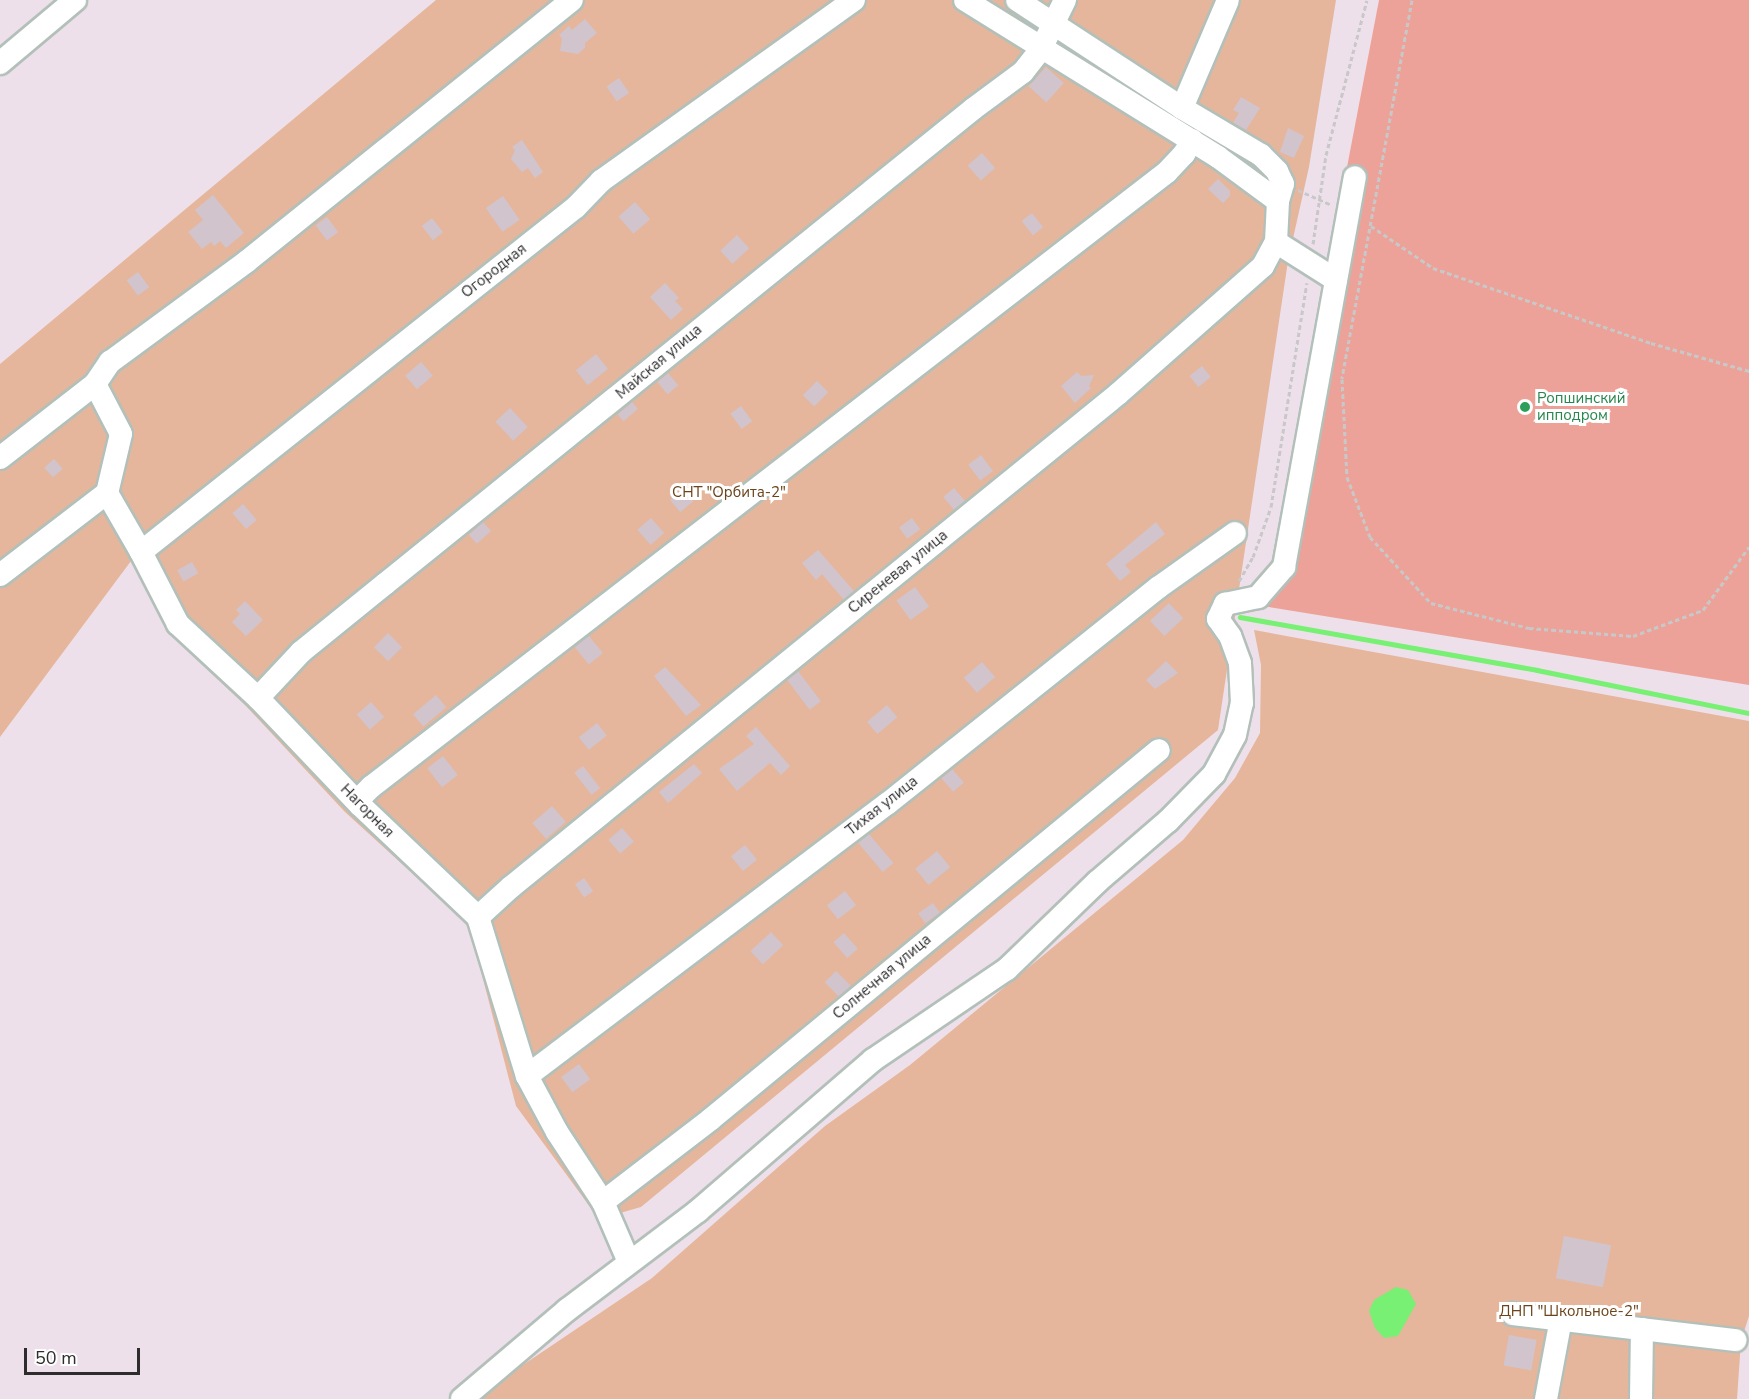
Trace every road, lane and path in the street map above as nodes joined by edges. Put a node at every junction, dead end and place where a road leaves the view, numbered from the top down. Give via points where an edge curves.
1 (75, 0) edge
2 (572, 0) edge
3 (854, 0) edge
4 (965, 0) edge
5 (1017, 0) edge
6 (1065, 0) edge
7 (1228, 0) edge
8 (1367, 0) edge
9 (1412, 0) edge
10 (1054, 22) junction
11 (1041, 49) junction
12 (0, 63) edge
13 (1182, 108) junction
14 (1192, 140) junction
15 (1355, 177) dead end
16 (1280, 192) junction
17 (1320, 200) junction
18 (1349, 213) junction
19 (1371, 226) junction
20 (1276, 242) junction
21 (1311, 263) junction
22 (1336, 280) junction
23 (1749, 371) edge
24 (95, 384) junction
25 (0, 458) edge
26 (107, 494) junction
27 (1235, 533) dead end
28 (1749, 546) edge
29 (141, 552) junction
30 (0, 575) edge
31 (1225, 604) junction
32 (258, 698) junction
33 (1159, 750) dead end
34 (360, 805) junction
35 (478, 917) junction
36 (527, 1077) junction
37 (603, 1202) junction
38 (629, 1262) junction
39 (1513, 1314) dead end
40 (1561, 1319) junction
41 (1642, 1329) junction
42 (1735, 1340) dead end
43 (462, 1399) edge
44 (1546, 1399) edge
45 (1641, 1399) edge

1 - 12 street
2 - 24 street via 246,262 110,362
3 - 29 street, Огородная via 601,181 576,207
4 - 11 street
5 - 10 street
6 - 10 street, Майская улица
7 - 13 street
8 - 17 path via 1326,155
9 - 19 path
10 - 11 street, Майская улица
10 - 13 street
11 - 14 street via 1075,65
11 - 32 street, Майская улица via 1023,72 712,318 302,652
13 - 16 street via 1261,155 1277,171
14 - 16 street
14 - 34 street via 1167,172 371,787
15 - 18 street
16 - 17 path
16 - 20 street, Сиреневая улица
17 - 18 path
17 - 21 path
18 - 19 path
18 - 22 street
19 - 23 path via 1434,268 1651,343
19 - 28 path via 1342,379 1347,477 1370,537 1431,603 1529,628 1633,636 1703,610
20 - 21 street
20 - 35 street, Сиреневая улица via 1263,266 1118,394 511,886
21 - 22 street
21 - 31 path via 1271,507 1254,557
22 - 31 street via 1284,567 1258,597
24 - 25 street
24 - 26 street via 121,434
26 - 29 street, Нагорная
26 - 30 street
27 - 36 street, Тихая улица via 1159,587 887,804
29 - 32 street, Нагорная via 178,624
31 - 38 street via 1218,619 1230,636 1240,663 1242,703 1235,735 1214,774 1007,969 873,1060 698,1211
32 - 34 street, Нагорная
33 - 37 street, Солнечная улица via 711,1119
34 - 35 street, Нагорная
35 - 36 street, Нагорная
36 - 37 street, Нагорная
37 - 38 street, Нагорная
38 - 43 street
39 - 40 street
40 - 41 street
40 - 44 street
41 - 42 street
41 - 45 street

